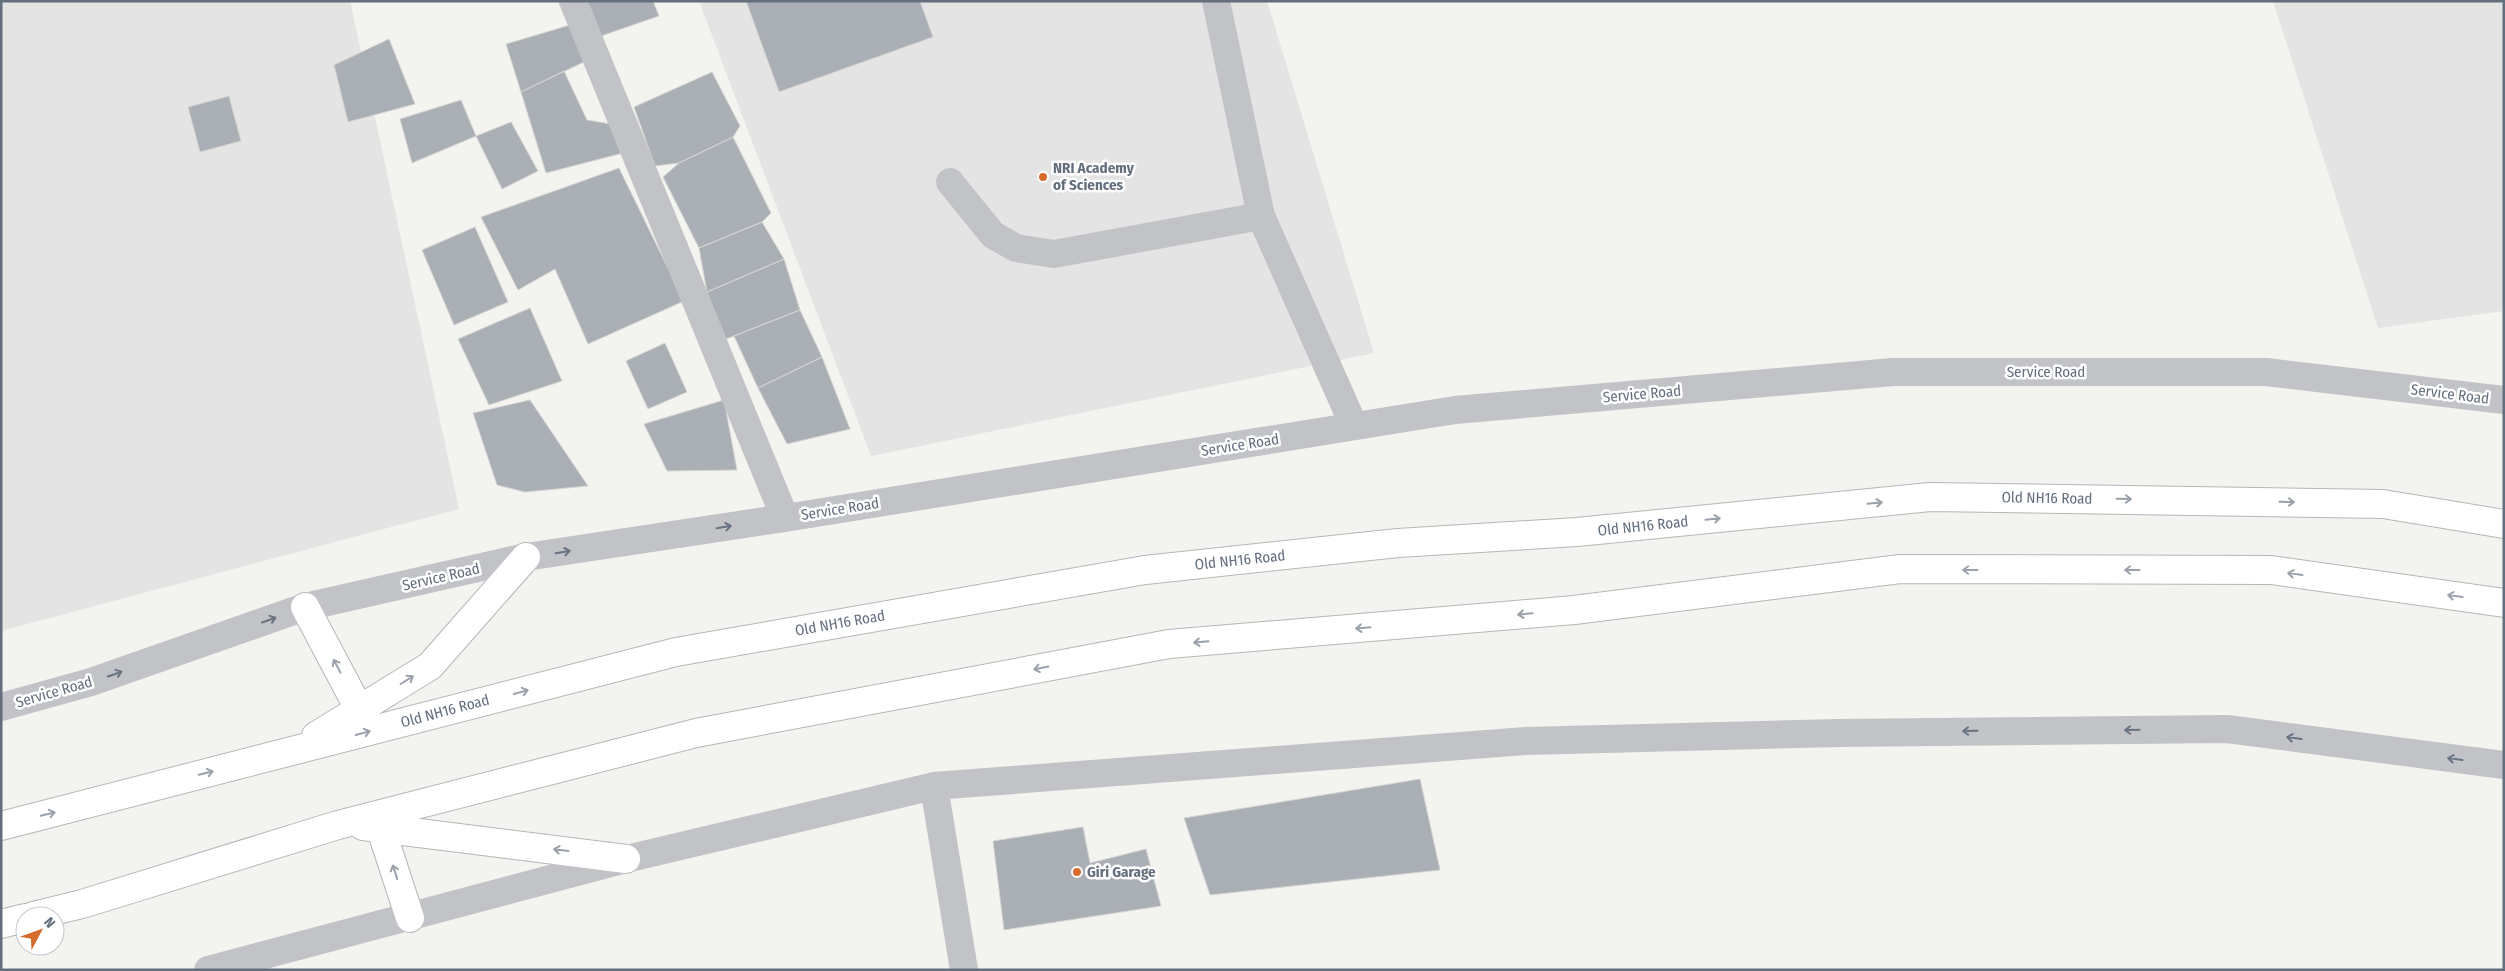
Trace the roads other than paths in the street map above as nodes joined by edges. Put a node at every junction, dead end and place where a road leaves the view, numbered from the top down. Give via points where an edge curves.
1 (573, 1) edge
2 (1216, 1) edge
3 (950, 182) dead end
4 (1262, 216) junction
5 (2504, 400) edge
6 (1354, 426) junction
7 (785, 518) junction
8 (2504, 524) edge
9 (526, 557) junction
10 (2504, 603) edge
11 (305, 607) junction
12 (1, 707) edge
13 (359, 709) junction
14 (291, 751) junction
15 (2504, 765) edge
16 (934, 786) junction
17 (338, 825) junction
18 (1, 826) edge
19 (380, 826) junction
20 (626, 859) junction
21 (65, 908) edge
22 (410, 918) junction
23 (15, 920) edge
24 (1, 924) edge
25 (208, 970) edge
26 (964, 970) edge

1 - 7 street
2 - 4 street
3 - 4 street via 993,235 1016,248 1054,254
4 - 6 street
5 - 6 street, Service Road via 2266,372 1893,372 1455,410
6 - 7 street, Service Road
9 -> 7 street, Service Road
14 -> 8 main road, Old NH16 Road via 676,652 1145,570 1398,543 1577,532 1930,497 2383,504
9 - 11 street, Service Road
13 -> 9 main road via 430,666
10 -> 17 main road via 2271,570 1900,569 1574,610 1169,644 696,733
12 -> 11 street, Service Road via 91,682
13 -> 11 main road
13 - 14 main road
18 -> 14 main road, Old NH16 Road
15 -> 16 street via 2227,729 1839,733 1526,741
16 - 20 street
16 - 26 street
17 - 19 main road
17 - 21 main road
20 -> 19 main road
22 -> 19 main road
20 - 22 street
22 - 25 street
23 - 24 main road

